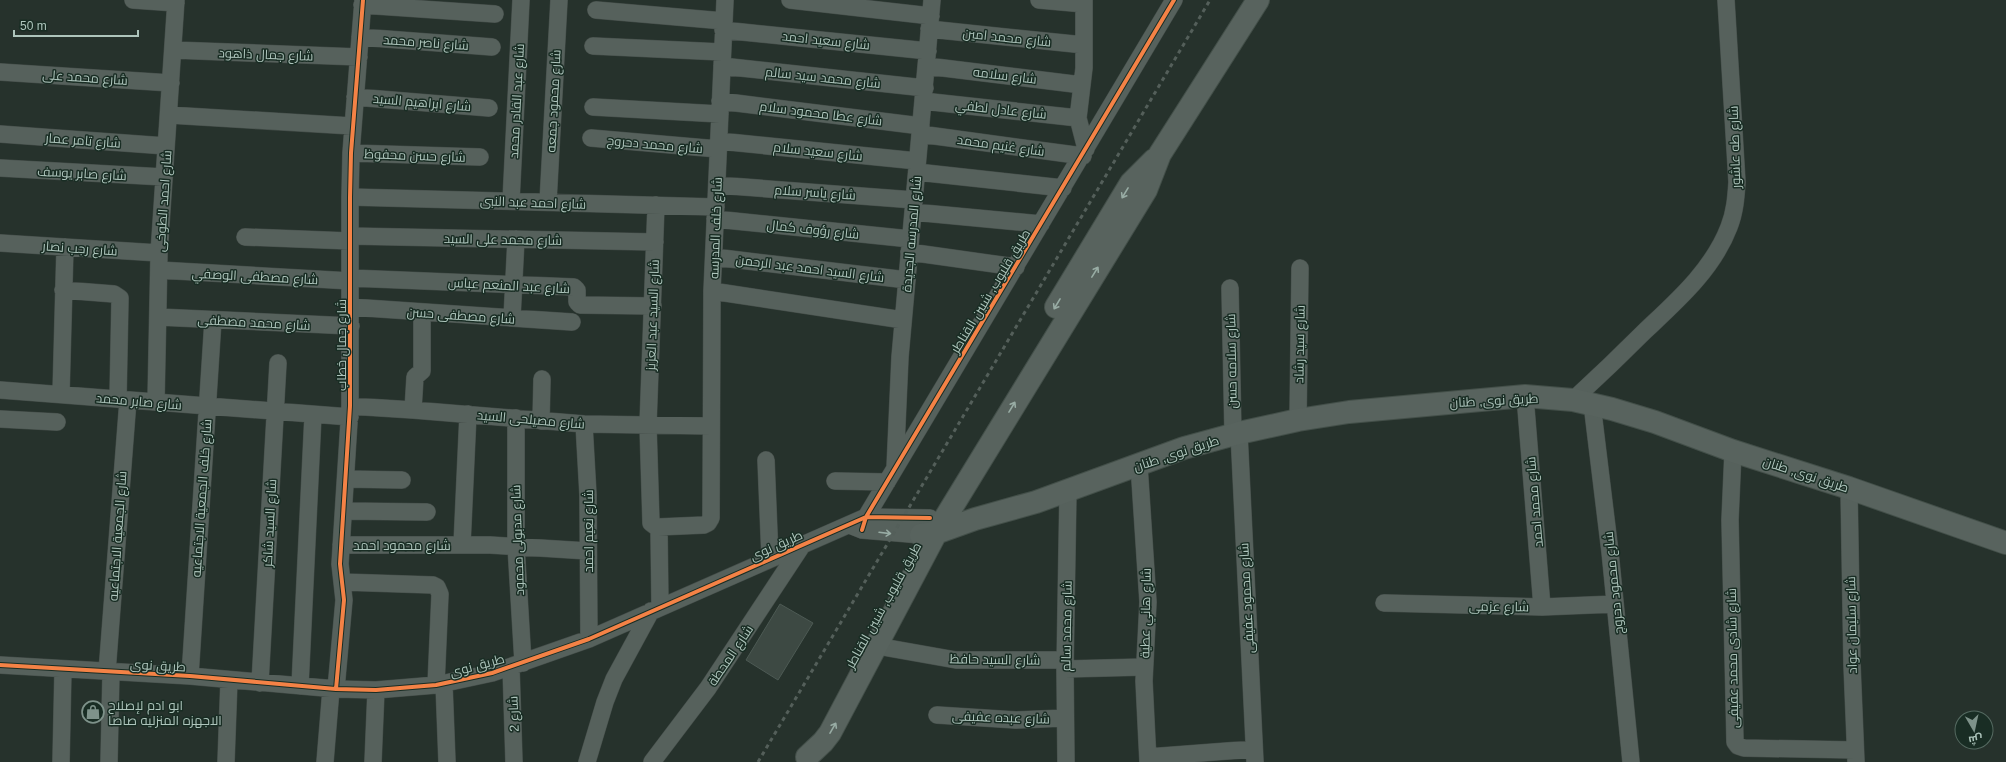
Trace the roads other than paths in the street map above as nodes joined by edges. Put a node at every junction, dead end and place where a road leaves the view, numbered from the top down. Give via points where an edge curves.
1 (133, 0) edge
2 (521, 0) edge
3 (559, 0) edge
4 (725, 0) edge
5 (790, 0) edge
6 (1039, 0) edge
7 (1174, 0) edge
8 (1258, 0) edge
9 (1726, 0) edge
10 (176, 1) edge
11 (362, 2) edge
12 (1084, 2) edge
13 (596, 10) dead end
14 (495, 14) dead end
15 (931, 15) edge
16 (723, 26) junction
17 (360, 37) junction
18 (1084, 45) junction
19 (492, 46) dead end
20 (593, 46) dead end
21 (173, 50) junction
22 (359, 57) junction
23 (927, 58) junction
24 (722, 59) junction
25 (0, 72) edge
26 (171, 83) junction
27 (1082, 85) junction
28 (924, 94) junction
29 (355, 97) junction
30 (593, 107) dead end
31 (489, 108) dead end
32 (720, 108) junction
33 (169, 115) junction
34 (1078, 118) junction
35 (352, 126) junction
36 (920, 130) junction
37 (0, 134) edge
38 (591, 138) dead end
39 (719, 145) junction
40 (166, 146) junction
41 (351, 153) junction
42 (1084, 153) junction
43 (480, 157) dead end
44 (917, 167) junction
45 (0, 168) edge
46 (164, 177) junction
47 (717, 185) junction
48 (1063, 188) junction
49 (350, 197) junction
50 (511, 201) junction
51 (548, 202) junction
52 (656, 205) junction
53 (913, 206) junction
54 (716, 213) junction
55 (1042, 224) junction
56 (244, 236) dead end
57 (350, 238) junction
58 (516, 239) junction
59 (655, 242) junction
60 (0, 243) edge
61 (910, 245) junction
62 (65, 247) junction
63 (159, 253) junction
64 (714, 257) junction
65 (1016, 266) junction
66 (1300, 268) dead end
67 (159, 270) junction
68 (351, 279) junction
69 (906, 280) junction
70 (513, 285) junction
71 (1230, 288) dead end
72 (63, 290) junction
73 (712, 291) junction
74 (653, 306) junction
75 (351, 307) junction
76 (422, 312) junction
77 (158, 317) junction
78 (512, 318) junction
79 (213, 320) junction
80 (903, 320) junction
81 (572, 322) dead end
82 (351, 326) junction
83 (278, 363) dead end
84 (542, 379) dead end
85 (0, 390) edge
86 (61, 394) junction
87 (1525, 396) junction
88 (123, 399) junction
89 (156, 402) junction
90 (1582, 402) junction
91 (207, 406) junction
92 (413, 410) junction
93 (275, 412) junction
94 (350, 412) junction
95 (468, 414) junction
96 (313, 415) junction
97 (516, 418) junction
98 (0, 419) edge
99 (1298, 420) junction
100 (541, 421) junction
101 (57, 422) dead end
102 (584, 424) junction
103 (648, 425) junction
104 (711, 426) junction
105 (1236, 434) junction
106 (1733, 451) junction
107 (766, 460) dead end
108 (1139, 465) junction
109 (891, 475) junction
110 (346, 479) junction
111 (402, 480) dead end
112 (834, 481) dead end
113 (1849, 488) junction
114 (1068, 490) junction
115 (344, 511) junction
116 (427, 512) dead end
117 (859, 524) junction
118 (933, 526) junction
119 (658, 527) junction
120 (2006, 543) edge
121 (803, 544) junction
122 (341, 545) junction
123 (462, 545) junction
124 (516, 546) junction
125 (588, 551) junction
126 (770, 558) junction
127 (342, 582) junction
128 (1384, 603) dead end
129 (1615, 604) junction
130 (1542, 607) junction
131 (656, 609) junction
132 (589, 639) junction
133 (877, 646) junction
134 (0, 665) edge
135 (517, 665) junction
136 (1065, 665) junction
137 (1144, 667) junction
138 (63, 669) junction
139 (109, 672) junction
140 (190, 676) junction
141 (229, 680) junction
142 (260, 683) junction
143 (440, 685) junction
144 (300, 686) junction
145 (333, 689) junction
146 (376, 690) junction
147 (937, 715) dead end
148 (1065, 718) junction
149 (1255, 755) edge
150 (1855, 756) edge
151 (805, 759) edge
152 (1148, 759) edge
153 (61, 762) edge
154 (109, 762) edge
155 (226, 762) edge
156 (324, 762) edge
157 (372, 762) edge
158 (447, 762) edge
159 (514, 762) edge
160 (587, 762) edge
161 (652, 762) edge
162 (1066, 762) edge
163 (1631, 762) edge

1 - 10 street
2 - 50 street, شارع عبد القادر محمد
3 - 51 street, شارع محمود جمعه
4 - 16 street, شارع خلف المدرسه
5 - 15 street, شارع محمد امين
6 - 12 street
7 - 42 street, طريق قليوب, شبين القناطر
8 - 118 main road, طريق قليوب, شبين القناطر via 1160,154 1131,183
9 - 90 street, شارع طه عاشور via 1737,182 1736,204 1729,226 1709,262 1684,294
10 - 21 street, شارع احمد الطوخى
11 - 14 street
11 - 17 street, شارع جمال خطاب
12 - 18 street
13 - 16 street, شارع سعيد احمد
15 - 18 street, شارع محمد امين
15 - 23 street, شارع المدرسه الجديدة
16 - 23 street, شارع سعيد احمد
16 - 24 street, شارع خلف المدرسه
17 - 19 street, شارع ناصر محمد
17 - 22 street, شارع جمال خطاب
18 - 27 street
20 - 24 street, شارع محمد سيد سالم
21 - 22 street, شارع جمال ذاهود
21 - 26 street, شارع احمد الطوخى
22 - 29 street, شارع جمال خطاب
23 - 27 street, شارع سلامه
23 - 28 street, شارع المدرسه الجديدة
24 - 28 street, شارع محمد سيد سالم
24 - 32 street, شارع خلف المدرسه
25 - 26 street, شارع محمد على
26 - 33 street, شارع احمد الطوخى
27 - 34 street
28 - 34 street, شارع عادل لطفي
28 - 36 street, شارع المدرسه الجديدة
29 - 31 street, شارع ابراهيم السيد
29 - 35 street, شارع جمال خطاب
30 - 32 street, شارع عطا محمود سلام
32 - 36 street, شارع عطا محمود سلام
32 - 39 street, شارع خلف المدرسه
33 - 35 street
33 - 40 street, شارع احمد الطوخى
34 - 42 street
35 - 41 street, شارع جمال خطاب
36 - 42 street, شارع غنيم محمد
36 - 44 street, شارع المدرسه الجديدة
37 - 40 street, شارع تامر عمار
38 - 39 street, شارع محمد دحروج
39 - 44 street, شارع سعيد سلام
39 - 47 street, شارع خلف المدرسه
40 - 46 street, شارع احمد الطوخى
41 - 43 street, شارع حسن محفوظ
41 - 49 street, شارع جمال خطاب
42 - 48 street, طريق قليوب, شبين القناطر
44 - 48 street, شارع سعيد سلام
44 - 53 street, شارع المدرسه الجديدة
45 - 46 street, شارع صابر يوسف
46 - 63 street, شارع احمد الطوخى
47 - 53 street, شارع ياسر سلام
47 - 54 street, شارع خلف المدرسه
48 - 55 street, طريق قليوب, شبين القناطر
49 - 50 street, شارع احمد عبد النبى
49 - 57 street, شارع جمال خطاب
50 - 51 street, شارع احمد عبد النبى
51 - 52 street, شارع احمد عبد النبى
52 - 54 street, شارع احمد عبد النبى
52 - 59 street, شارع السيد عبد العزيز
53 - 55 street, شارع ياسر سلام
53 - 61 street, شارع المدرسه الجديدة
54 - 61 street, شارع رؤوف كمال
54 - 64 street, شارع خلف المدرسه
55 - 65 street, طريق قليوب, شبين القناطر
56 - 57 street, شارع محمد على السيد
57 - 58 street, شارع محمد على السيد
57 - 68 street, شارع جمال خطاب
58 - 59 street, شارع محمد على السيد
58 - 70 street
59 - 74 street, شارع السيد عبد العزيز
60 - 62 street, شارع رجب نصار
61 - 65 street, شارع رؤوف كمال
61 - 69 street, شارع المدرسه الجديدة
62 - 63 street, شارع رجب نصار
62 - 72 street
63 - 67 street, شارع احمد الطوخى
64 - 69 street, شارع السيد احمد عبد الرحمن
64 - 73 street, شارع خلف المدرسه
65 - 109 street, طريق قليوب, شبين القناطر
66 - 99 street, شارع سيد رشاد
67 - 68 street, شارع مصطفى الوصفي
67 - 77 street, شارع احمد الطوخى
68 - 70 street, شارع عبد المنعم عباس
68 - 75 street, شارع جمال خطاب
69 - 80 street, شارع المدرسه الجديدة
70 - 74 street, شارع عبد المنعم عباس via 574,287 580,305
70 - 78 street
71 - 105 street, شارع سلامه حسن
72 - 86 street
72 - 88 street via 114,294 120,298
73 - 80 street
73 - 104 street, شارع خلف المدرسه
74 - 103 street, شارع السيد عبد العزيز
75 - 76 street, شارع مصطفى حسن
75 - 82 street, شارع جمال خطاب
76 - 78 street, شارع مصطفى حسن
76 - 92 street via 422,371 415,377
77 - 79 street, شارع محمد مصطفى
77 - 89 street, شارع احمد الطوخى
78 - 81 street, شارع مصطفى حسن
79 - 82 street, شارع محمد مصطفى
79 - 91 street, شارع خلف الجمعية الاجتماعيه
80 - 109 street, شارع المدرسه الجديدة
82 - 94 street, شارع جمال خطاب
83 - 93 street, شارع السيد شاكر
84 - 100 street
85 - 86 street, شارع صابر محمد
86 - 88 street, شارع صابر محمد
87 - 90 main road, طريق نوى, طنان
87 - 99 main road, طريق نوى, طنان via 1349,412
87 - 130 street, شارع محمد احمد
88 - 89 street, شارع صابر محمد
88 - 139 street, شارع الجمعية الاجتماعيه
89 - 91 street, شارع صابر محمد
90 - 106 main road, طريق نوى, طنان via 1655,422
90 - 129 street, شارع محمود دحروج
91 - 93 street, شارع صابر محمد
91 - 140 street, شارع خلف الجمعية الاجتماعيه
92 - 94 street, شارع مصيلحى السيد
92 - 95 street, شارع مصيلحى السيد
93 - 96 street, شارع صابر محمد
93 - 142 street, شارع السيد شاكر
94 - 96 street, شارع صابر محمد
94 - 110 street, شارع جمال خطاب
95 - 97 street, شارع مصيلحى السيد
95 - 123 street
96 - 144 street
97 - 100 street, شارع مصيلحى السيد
97 - 124 street, شارع مدبولى محمود
98 - 101 street
99 - 105 main road, طريق نوى, طنان
100 - 102 street, شارع مصيلحى السيد
102 - 103 street, شارع مصيلحى السيد
102 - 125 street, شارع نعيم احمد
103 - 104 street, شارع مصيلحى السيد
103 - 119 street, شارع السيد عبد العزيز via 651,523
104 - 119 street, شارع خلف المدرسه via 711,518 708,524
105 - 108 main road, طريق نوى, طنان via 1184,448
105 - 149 street, شارع محمود عفيفى
106 - 113 main road, طريق نوى, طنان
106 - 150 street, شارع شادى محمد عفيفى via 1730,520 1735,742 1744,748
107 - 126 street
108 - 114 main road, طريق نوى, طنان
108 - 137 street, شارع هاني عطية via 1148,602
109 - 112 street
109 - 117 street, طريق قليوب, شبين القناطر
110 - 111 street
110 - 115 street, شارع جمال خطاب
113 - 120 main road, طريق نوى, طنان
113 - 150 street, شارع سليمان عواد
114 - 118 main road, طريق نوى, طنان via 975,519
114 - 136 street, شارع محمد سالم
115 - 116 street
115 - 122 street, شارع جمال خطاب
117 - 118 street, طريق نوى
117 - 121 street, طريق نوى
118 - 133 main road, طريق قليوب, شبين القناطر
118 - 151 main road, طريق قليوب, شبين القناطر via 815,731
119 - 131 street
121 - 126 street, طريق نوى
121 - 161 street, شارع المحطة via 708,688
122 - 123 street, شارع محمود احمد
122 - 127 street, شارع جمال خطاب
123 - 124 street, شارع محمود احمد
124 - 125 street, شارع محمود احمد
124 - 135 street, شارع مدبولى محمود
125 - 132 street, شارع نعيم احمد
126 - 131 street, طريق نوى
127 - 143 street via 433,585 439,590
127 - 145 street, شارع جمال خطاب via 344,600
128 - 130 street, شارع عزمى
129 - 130 street, شارع عزمى
129 - 163 street, شارع محمود دحروج
131 - 132 street, طريق نوى
131 - 160 street via 614,679
132 - 135 street, طريق نوى
133 - 136 street, شارع السيد حافظ via 956,660
151 -> 133 main road, طريق قليوب, شبين القناطر via 830,733
134 - 138 street, طريق نوى
135 - 143 street, طريق نوى
135 - 159 street, شارع 2
136 - 137 street, شارع السيد حافظ
136 - 148 street, شارع محمد سالم
137 - 152 street, شارع هاني عطية
138 - 139 street, طريق نوى
138 - 153 street
139 - 140 street, طريق نوى
139 - 154 street, شارع الجمعية الاجتماعيه
140 - 141 street, طريق نوى
141 - 142 street, طريق نوى
141 - 155 street
142 - 144 street, طريق نوى
143 - 146 street, طريق نوى
143 - 158 street
144 - 145 street, طريق نوى
145 - 146 street, طريق نوى
145 - 156 street, شارع جمال خطاب
146 - 157 street
147 - 148 street, شارع عبده عفيفى via 1016,720
148 - 162 street, شارع محمد سالم
149 - 152 street

